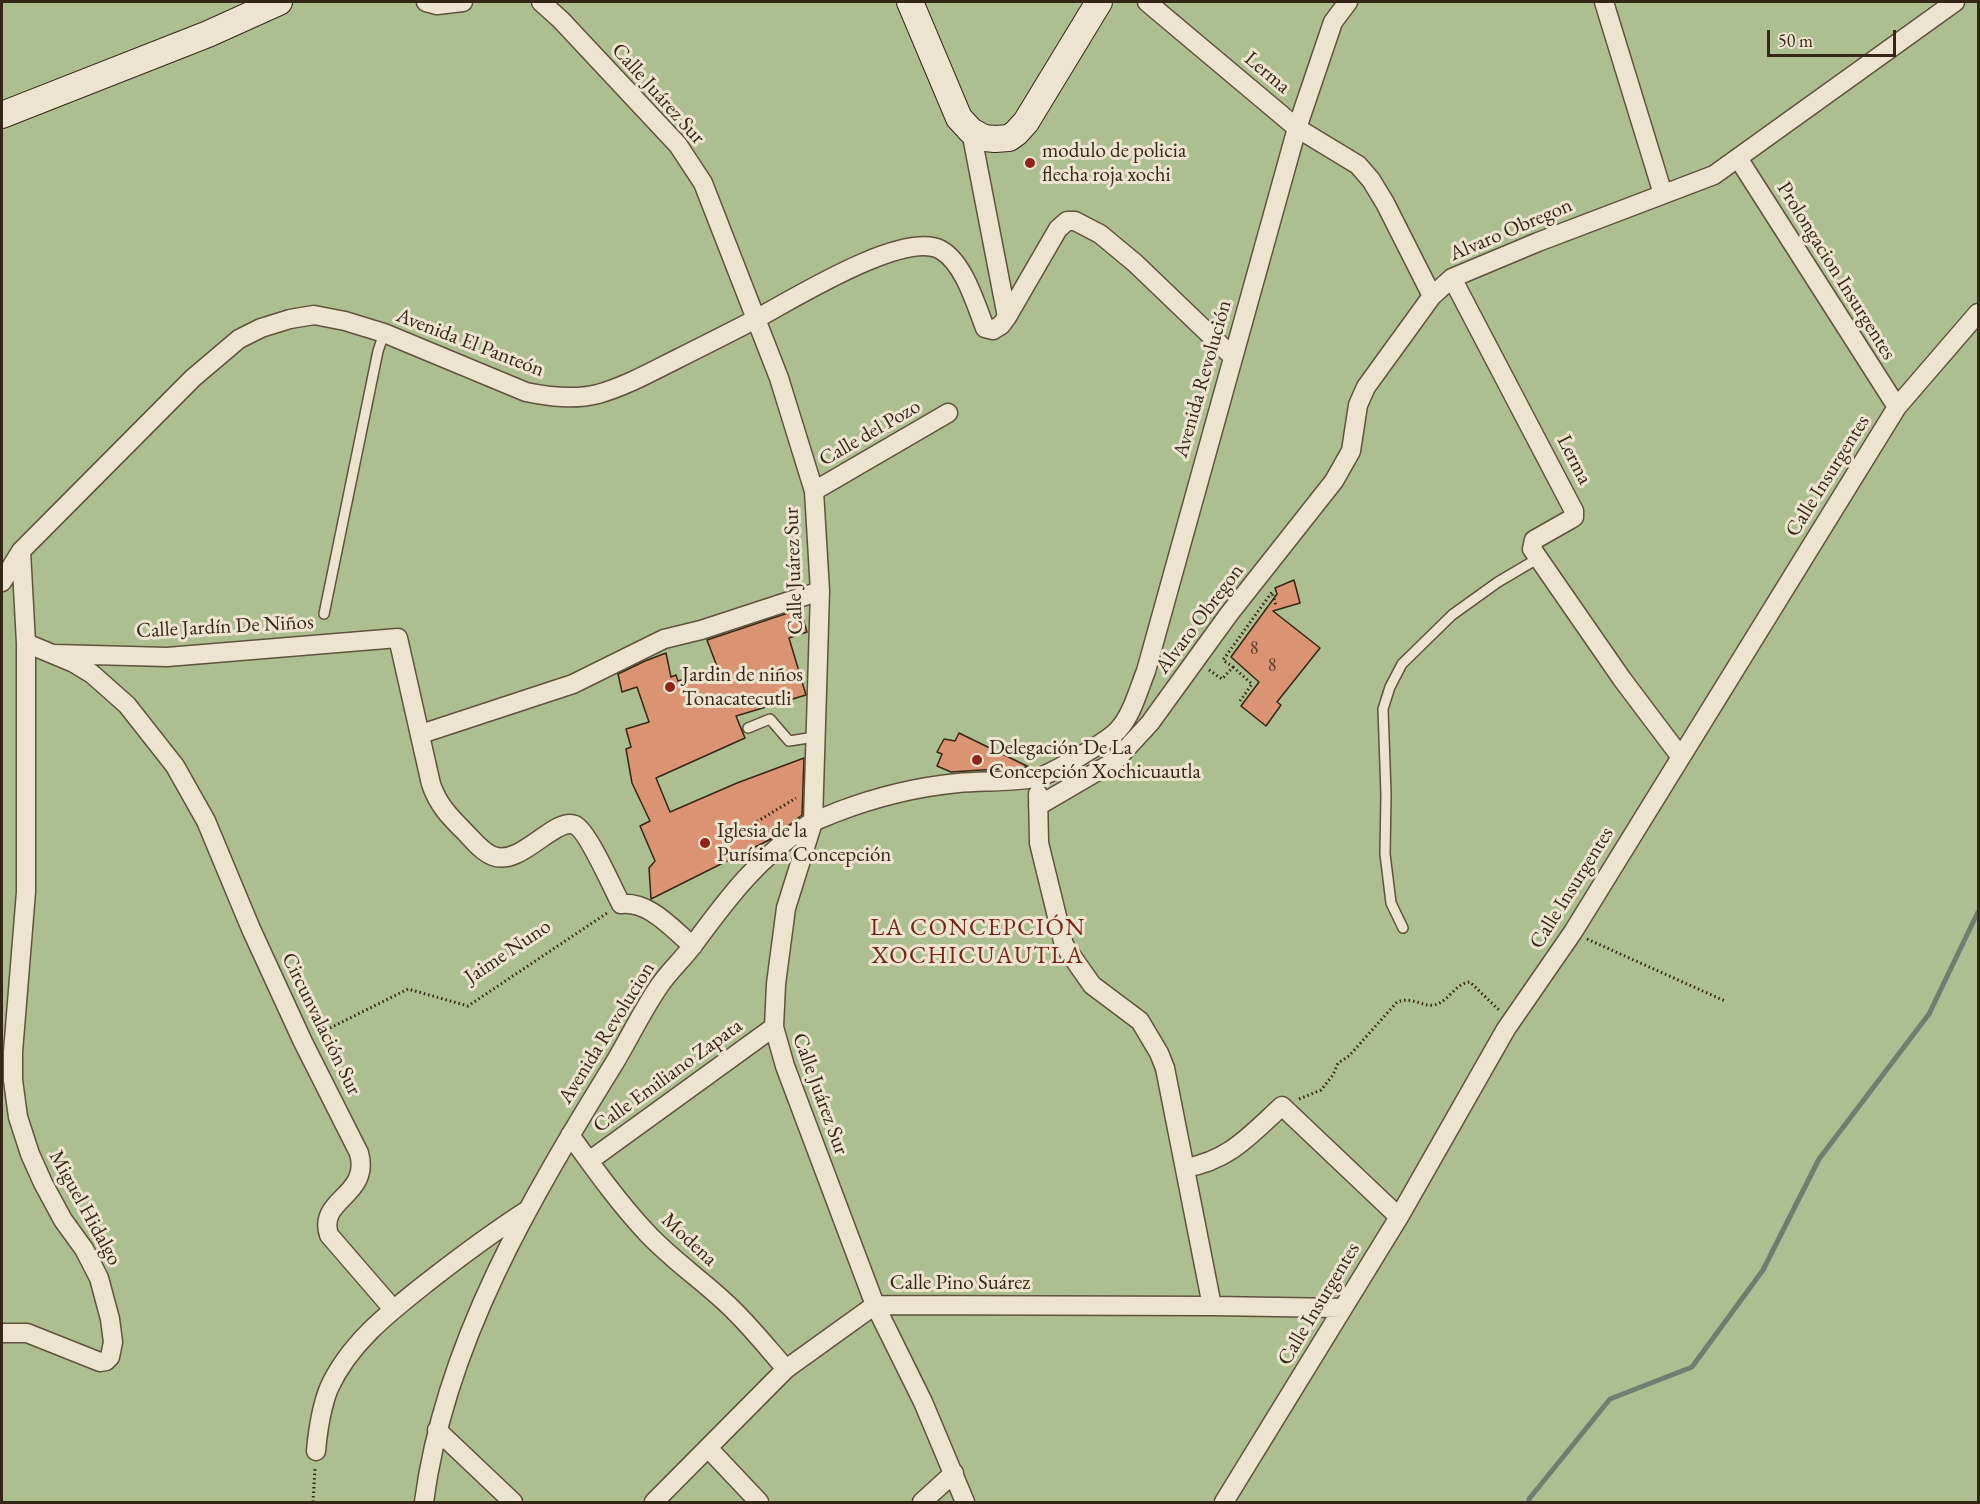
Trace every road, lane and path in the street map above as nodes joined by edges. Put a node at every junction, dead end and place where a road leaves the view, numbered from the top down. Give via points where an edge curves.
1 (279, 2) edge
2 (426, 2) edge
3 (462, 2) edge
4 (541, 2) edge
5 (910, 2) edge
6 (1099, 2) edge
7 (1147, 2) edge
8 (1348, 2) edge
9 (1605, 2) edge
10 (1955, 2) edge
11 (2, 115) edge
12 (1297, 128) junction
13 (971, 131) junction
14 (1738, 158) junction
15 (1663, 194) junction
16 (1452, 278) junction
17 (1432, 296) junction
18 (1978, 313) edge
19 (1007, 317) junction
20 (755, 319) junction
21 (384, 333) junction
22 (1233, 357) junction
23 (1897, 407) junction
24 (948, 413) dead end
25 (814, 491) junction
26 (21, 551) junction
27 (1537, 559) junction
28 (2, 582) edge
29 (820, 591) junction
30 (1276, 606) dead end
31 (324, 614) dead end
32 (26, 643) junction
33 (54, 654) junction
34 (1198, 657) junction
35 (1233, 667) junction
36 (1240, 701) dead end
37 (748, 728) dead end
38 (421, 734) junction
39 (815, 737) junction
40 (1083, 754) joint
41 (1680, 756) junction
42 (1038, 778) junction
43 (814, 791) junction
44 (1038, 806) junction
45 (813, 822) junction
46 (753, 824) dead end
47 (621, 904) junction
48 (1403, 928) dead end
49 (1573, 932) junction
50 (693, 946) junction
51 (1725, 1001) dead end
52 (774, 1027) junction
53 (1506, 1029) junction
54 (303, 1042) junction
55 (1282, 1106) junction
56 (570, 1135) junction
57 (589, 1161) junction
58 (1185, 1168) junction
59 (528, 1210) junction
60 (1399, 1217) junction
61 (875, 1305) junction
62 (1212, 1306) junction
63 (1342, 1308) junction
64 (393, 1309) junction
65 (2, 1333) edge
66 (786, 1369) junction
67 (437, 1430) junction
68 (709, 1449) junction
69 (316, 1451) joint
70 (954, 1473) junction
71 (313, 1503) edge
72 (424, 1503) edge
73 (513, 1503) edge
74 (654, 1503) edge
75 (759, 1503) edge
76 (922, 1503) edge
77 (965, 1503) edge
78 (1224, 1503) edge

1 - 11 main road
2 - 3 street
4 - 20 street, Calle Juárez Sur via 678,145 703,183
5 - 13 main road via 959,118
6 - 13 main road via 1026,122 1009,138 984,138
7 - 12 street, Lerma
8 - 12 street, Avenida Revolución via 1333,22
9 - 15 street
10 - 14 street, Alvaro Obregon
12 - 17 street, Lerma via 1358,165 1371,180
12 - 22 street, Avenida Revolución
13 - 19 street
14 - 15 street, Alvaro Obregon via 1714,175
14 - 23 street, Prolongacion Insurgentes
15 - 16 street, Alvaro Obregon
16 - 17 street, Alvaro Obregon
16 - 27 street, Lerma via 1574,511 1574,517 1534,540 1532,549
17 - 34 street, Alvaro Obregon via 1366,387 1358,405 1351,451 1334,481
18 - 23 street, Calle Insurgentes
19 - 20 street, Avenida El Panteón via 993,330 985,328 953,260 928,245 908,247 865,262
19 - 22 street via 1061,226 1075,221 1100,234 1135,263
20 - 21 street, Avenida El Panteón via 628,384 566,398 526,392
20 - 25 street, Calle Juárez Sur
21 - 26 street, Avenida El Panteón via 314,315 261,328 239,339 193,378
21 - 31 lane
22 - 40 street, Avenida Revolución via 1146,671 1131,710 1117,731
23 - 41 street, Calle Insurgentes
24 - 25 street, Calle del Pozo
25 - 29 street, Calle Juárez Sur
26 - 28 street, Avenida El Panteón
26 - 32 street
27 - 41 street
27 - 48 lane via 1452,615 1402,664 1390,687 1383,708 1385,854 1391,903
29 - 38 street via 664,639 573,684
29 - 39 street, Calle Juárez Sur
30 - 35 path via 1272,592 1224,660
32 - 33 street, Circunvalación Sur
32 - 65 street, Miguel Hidalgo via 26,891 13,1052 15,1101 43,1184 99,1278 113,1342 108,1359 100,1362 27,1333
33 - 38 street, Calle Jardín De Niños via 167,657 398,638
33 - 54 street, Circunvalación Sur via 92,674 111,690 175,766 206,821
34 - 35 path via 1222,679
34 - 44 street, Alvaro Obregon via 1150,723 1114,761
35 - 36 path via 1252,684
37 - 39 lane via 770,719 789,741
38 - 47 street via 438,802 485,852 510,857 562,826 574,825 585,836
39 - 43 street, Calle Juárez Sur
40 - 42 street, Avenida Revolucion
41 - 49 street, Calle Insurgentes
42 - 44 street
42 - 45 street, Avenida Revolucion via 911,789 864,801
43 - 45 street, Calle Juárez Sur
43 - 46 path
44 - 58 street via 1039,843 1064,945 1092,985 1140,1022 1155,1045 1171,1090
45 - 50 street, Avenida Revolucion via 772,851 728,897
45 - 52 street, Calle Juárez Sur via 786,908
47 - 50 street via 646,908
47 - 54 path, Jaime Nuno via 468,1006 408,989
49 - 51 path
49 - 53 street, Calle Insurgentes
50 - 56 street, Avenida Revolucion via 660,985
52 - 57 street, Calle Emiliano Zapata
52 - 61 street, Calle Juárez Sur
53 - 55 path via 1504,1016 1470,982 1464,982 1432,1005 1405,999 1397,1002 1349,1056 1338,1063 1322,1090
53 - 60 street, Calle Insurgentes
54 - 64 street, Circunvalación Sur via 361,1161 357,1183 331,1212 327,1223 329,1235
55 - 58 street via 1226,1155
55 - 60 street
56 - 57 street, Modena
56 - 59 street, Avenida Revolucion
57 - 66 street, Modena via 646,1232 724,1301
58 - 62 street
59 - 64 street via 487,1236
59 - 67 street, Avenida Revolucion via 452,1376
60 - 63 street, Calle Insurgentes
61 - 62 street, Calle Pino Suárez
61 - 66 street, Calle Pino Suárez
61 - 70 street, Calle Juárez Sur
62 - 63 street, Calle Pino Suárez
63 - 78 street, Calle Insurgentes
64 - 69 street via 354,1348 330,1388 322,1408
66 - 68 street, Calle Pino Suárez
67 - 72 street, Avenida Revolucion
67 - 73 street
68 - 74 street, Calle Pino Suárez
68 - 75 street
69 - 71 path
70 - 76 street
70 - 77 street, Calle Juárez Sur

